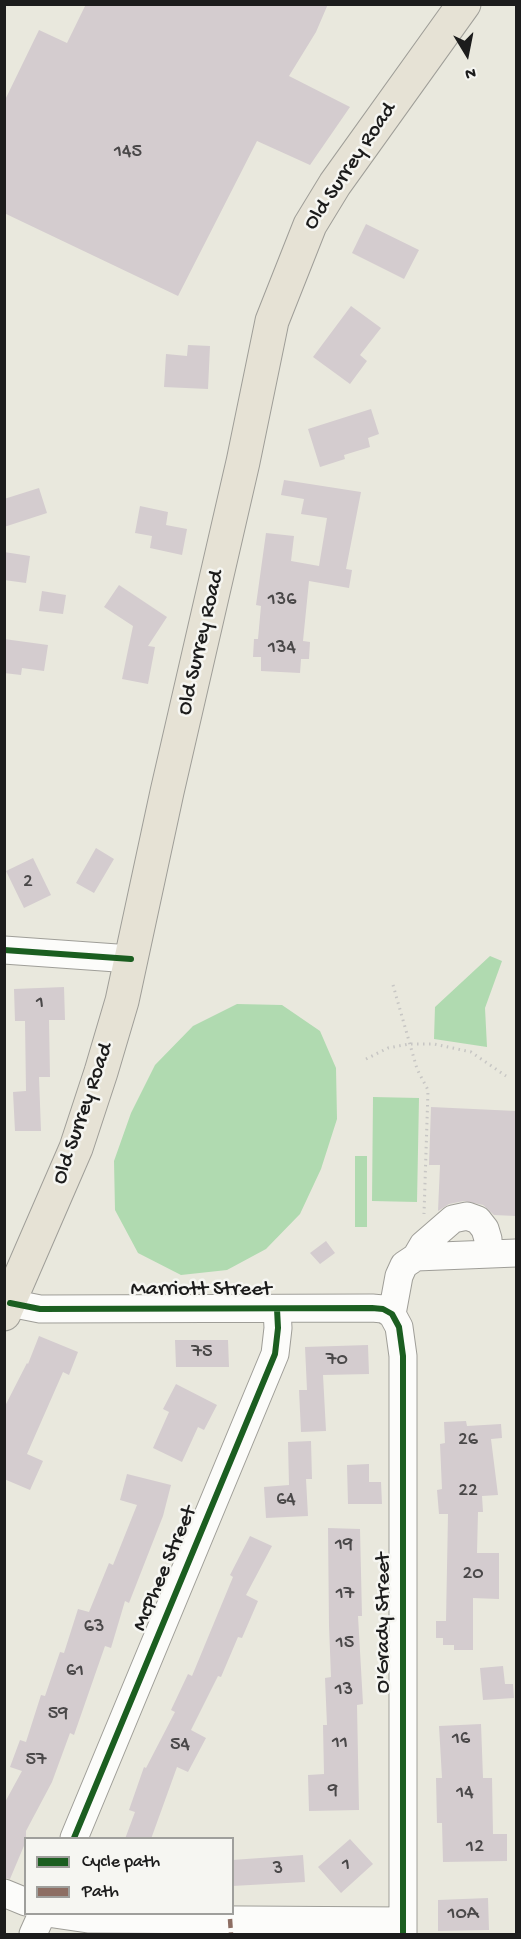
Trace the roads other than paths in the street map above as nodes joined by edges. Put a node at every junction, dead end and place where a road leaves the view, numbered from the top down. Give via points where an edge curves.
1 (464, 4) edge
2 (4, 950) edge
3 (131, 959) junction
4 (419, 1251) junction
5 (487, 1253) junction
6 (516, 1253) edge
7 (7, 1309) edge
8 (277, 1309) junction
9 (392, 1314) junction
10 (75, 1837) edge
11 (4, 1893) edge
12 (24, 1901) edge
13 (42, 1915) edge
14 (61, 1915) edge
15 (403, 1928) edge
16 (33, 1935) edge

1 - 3 main road, Old Surrey Road via 316,214 272,321
2 - 3 street
3 - 7 main road, Old Surrey Road via 122,1001 76,1148
4 - 5 street
4 - 5 street via 453,1219 467,1216 478,1220 485,1229
4 - 9 street via 399,1276
5 - 6 street
7 - 8 street, Marriott Street
8 - 9 street, Marriott Street via 372,1308
8 - 10 street, McPhee Street via 275,1354
9 - 15 street, O'Grady Street via 399,1327 403,1356
11 - 12 street
13 - 16 street
14 - 15 street

